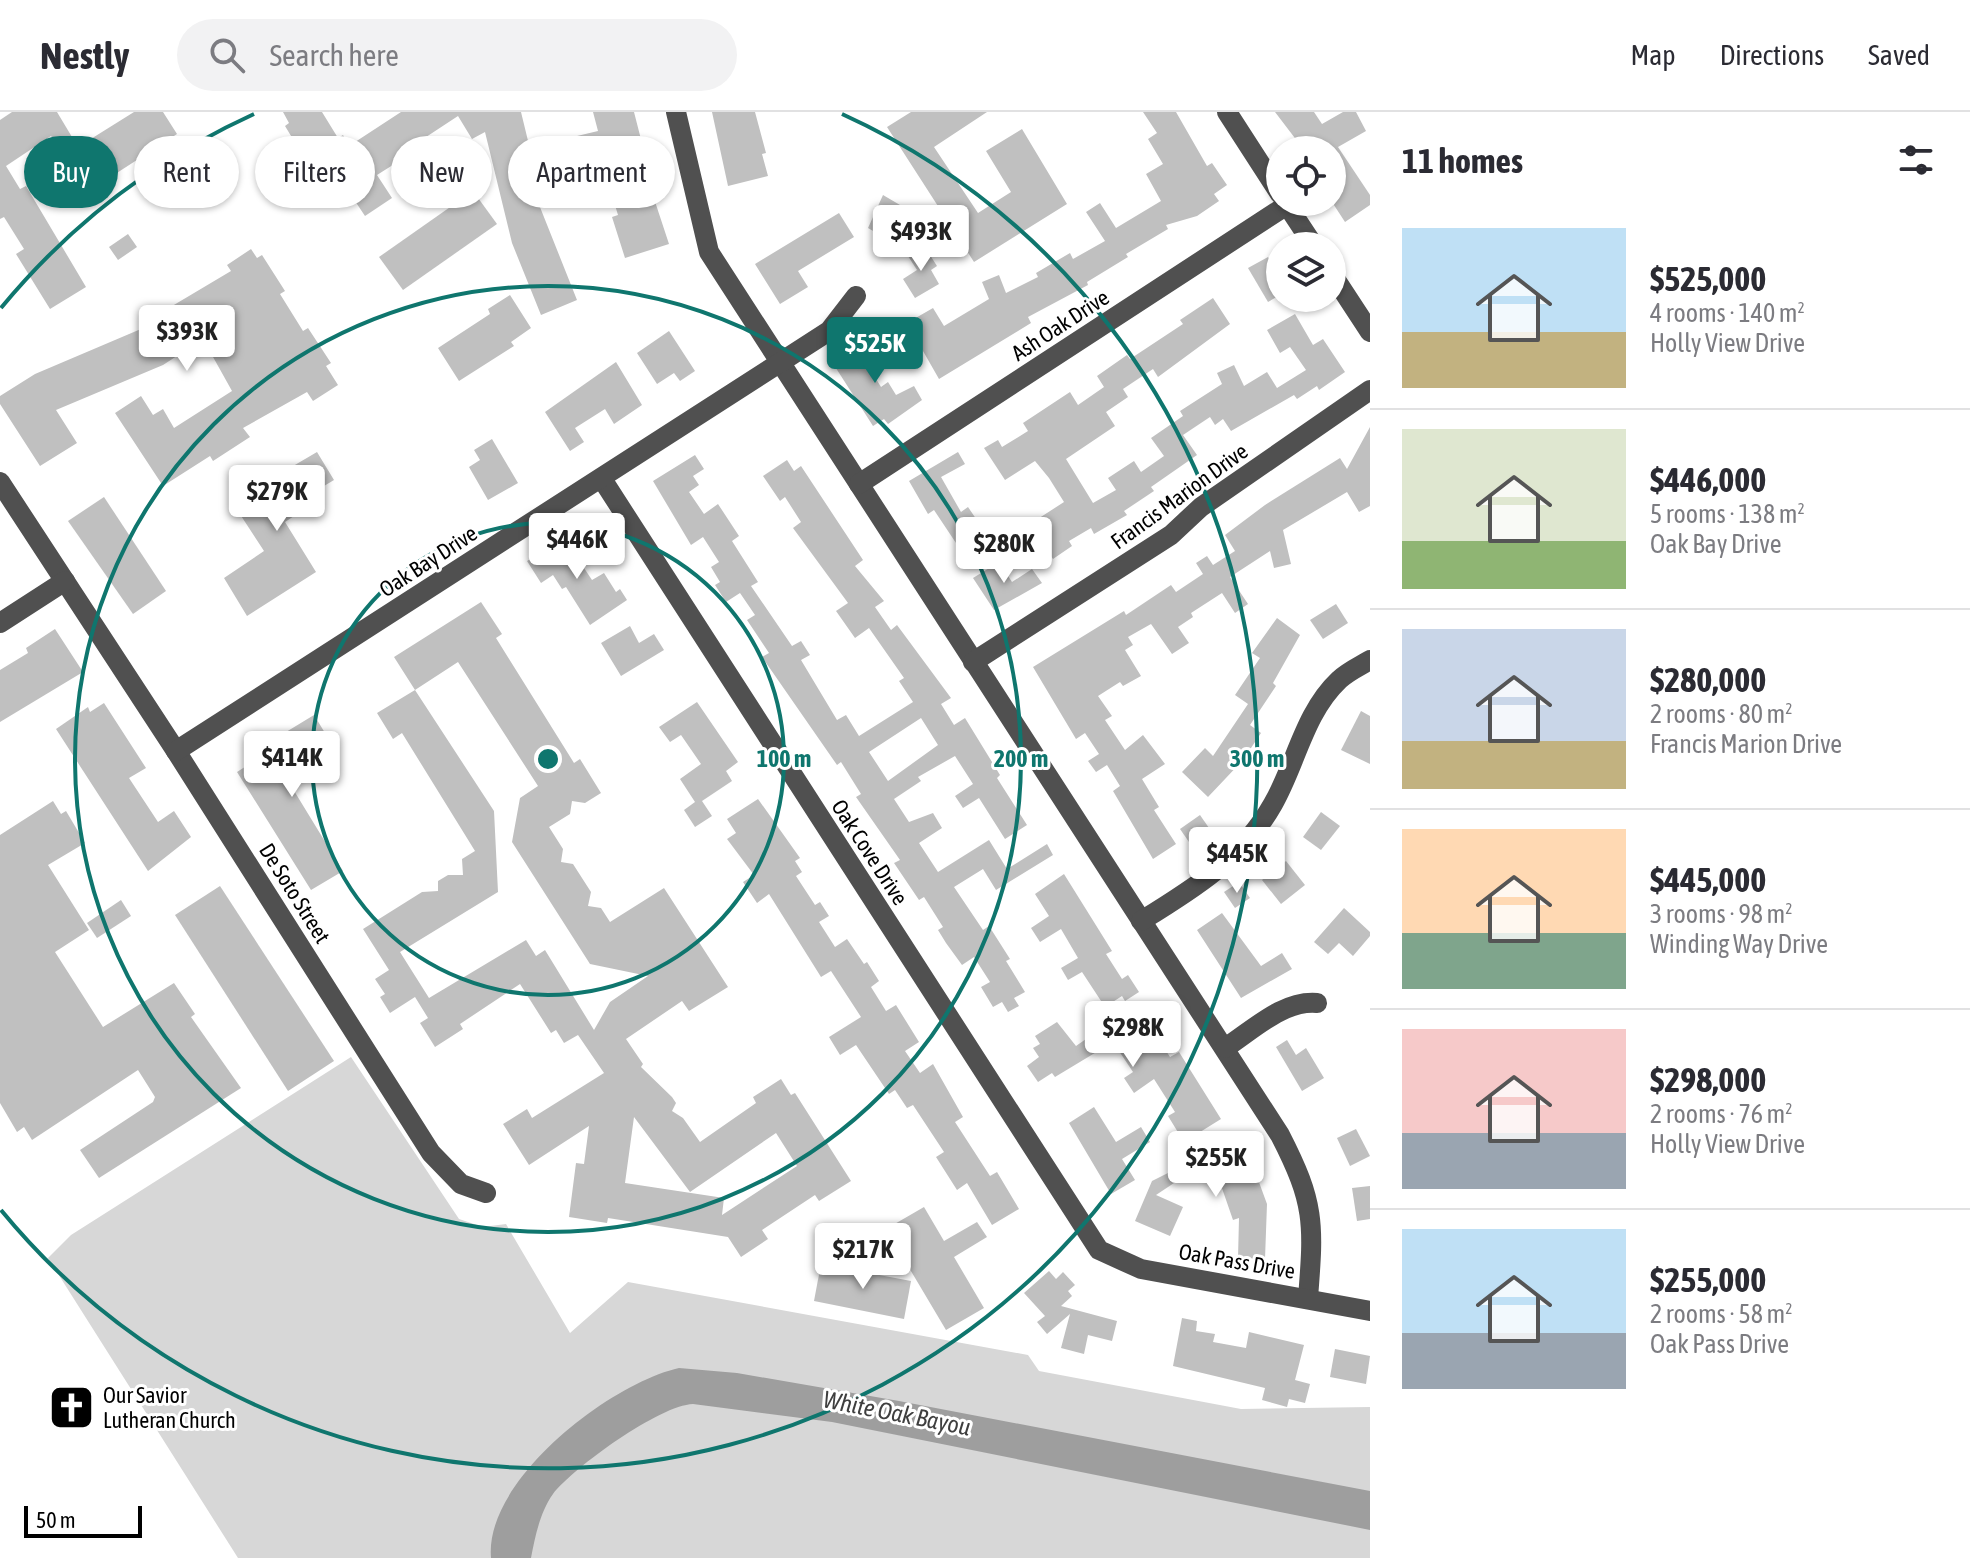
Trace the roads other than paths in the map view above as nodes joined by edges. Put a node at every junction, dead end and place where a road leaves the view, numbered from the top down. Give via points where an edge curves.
1 (676, 112) edge
2 (1227, 112) edge
3 (1266, 172) edge
4 (1266, 212) edge
5 (1346, 295) edge
6 (856, 296) dead end
7 (1370, 332) edge
8 (782, 362) junction
9 (1370, 390) edge
10 (602, 479) junction
11 (0, 482) edge
12 (859, 484) junction
13 (65, 581) junction
14 (0, 623) edge
15 (1370, 660) edge
16 (973, 662) junction
17 (176, 751) junction
18 (1141, 921) junction
19 (1317, 1003) dead end
20 (1225, 1048) junction
21 (486, 1193) dead end
22 (1099, 1250) joint
23 (1308, 1298) junction
24 (1370, 1311) edge

1 - 8 street via 705,243
2 - 3 street
4 - 12 street, Ash Oak Drive
5 - 7 street
6 - 8 street, Oak Bay Drive via 829,331
8 - 10 street, Oak Bay Drive
8 - 12 street
9 - 16 street, Francis Marion Drive via 1201,507 1171,535
10 - 17 street, Oak Bay Drive
10 - 22 street, Oak Cove Drive
11 - 13 street, De Soto Street
12 - 16 street
13 - 14 street
13 - 17 street, De Soto Street
15 - 18 street via 1339,679 1313,715 1273,805 1238,852 1205,882
16 - 18 street
17 - 21 street, De Soto Street via 431,1153 461,1184
18 - 20 street
19 - 20 street via 1300,1001 1287,1007
20 - 23 street via 1280,1135 1305,1190 1313,1235
22 - 23 street, Oak Pass Drive via 1141,1269
23 - 24 street, Oak Pass Drive

